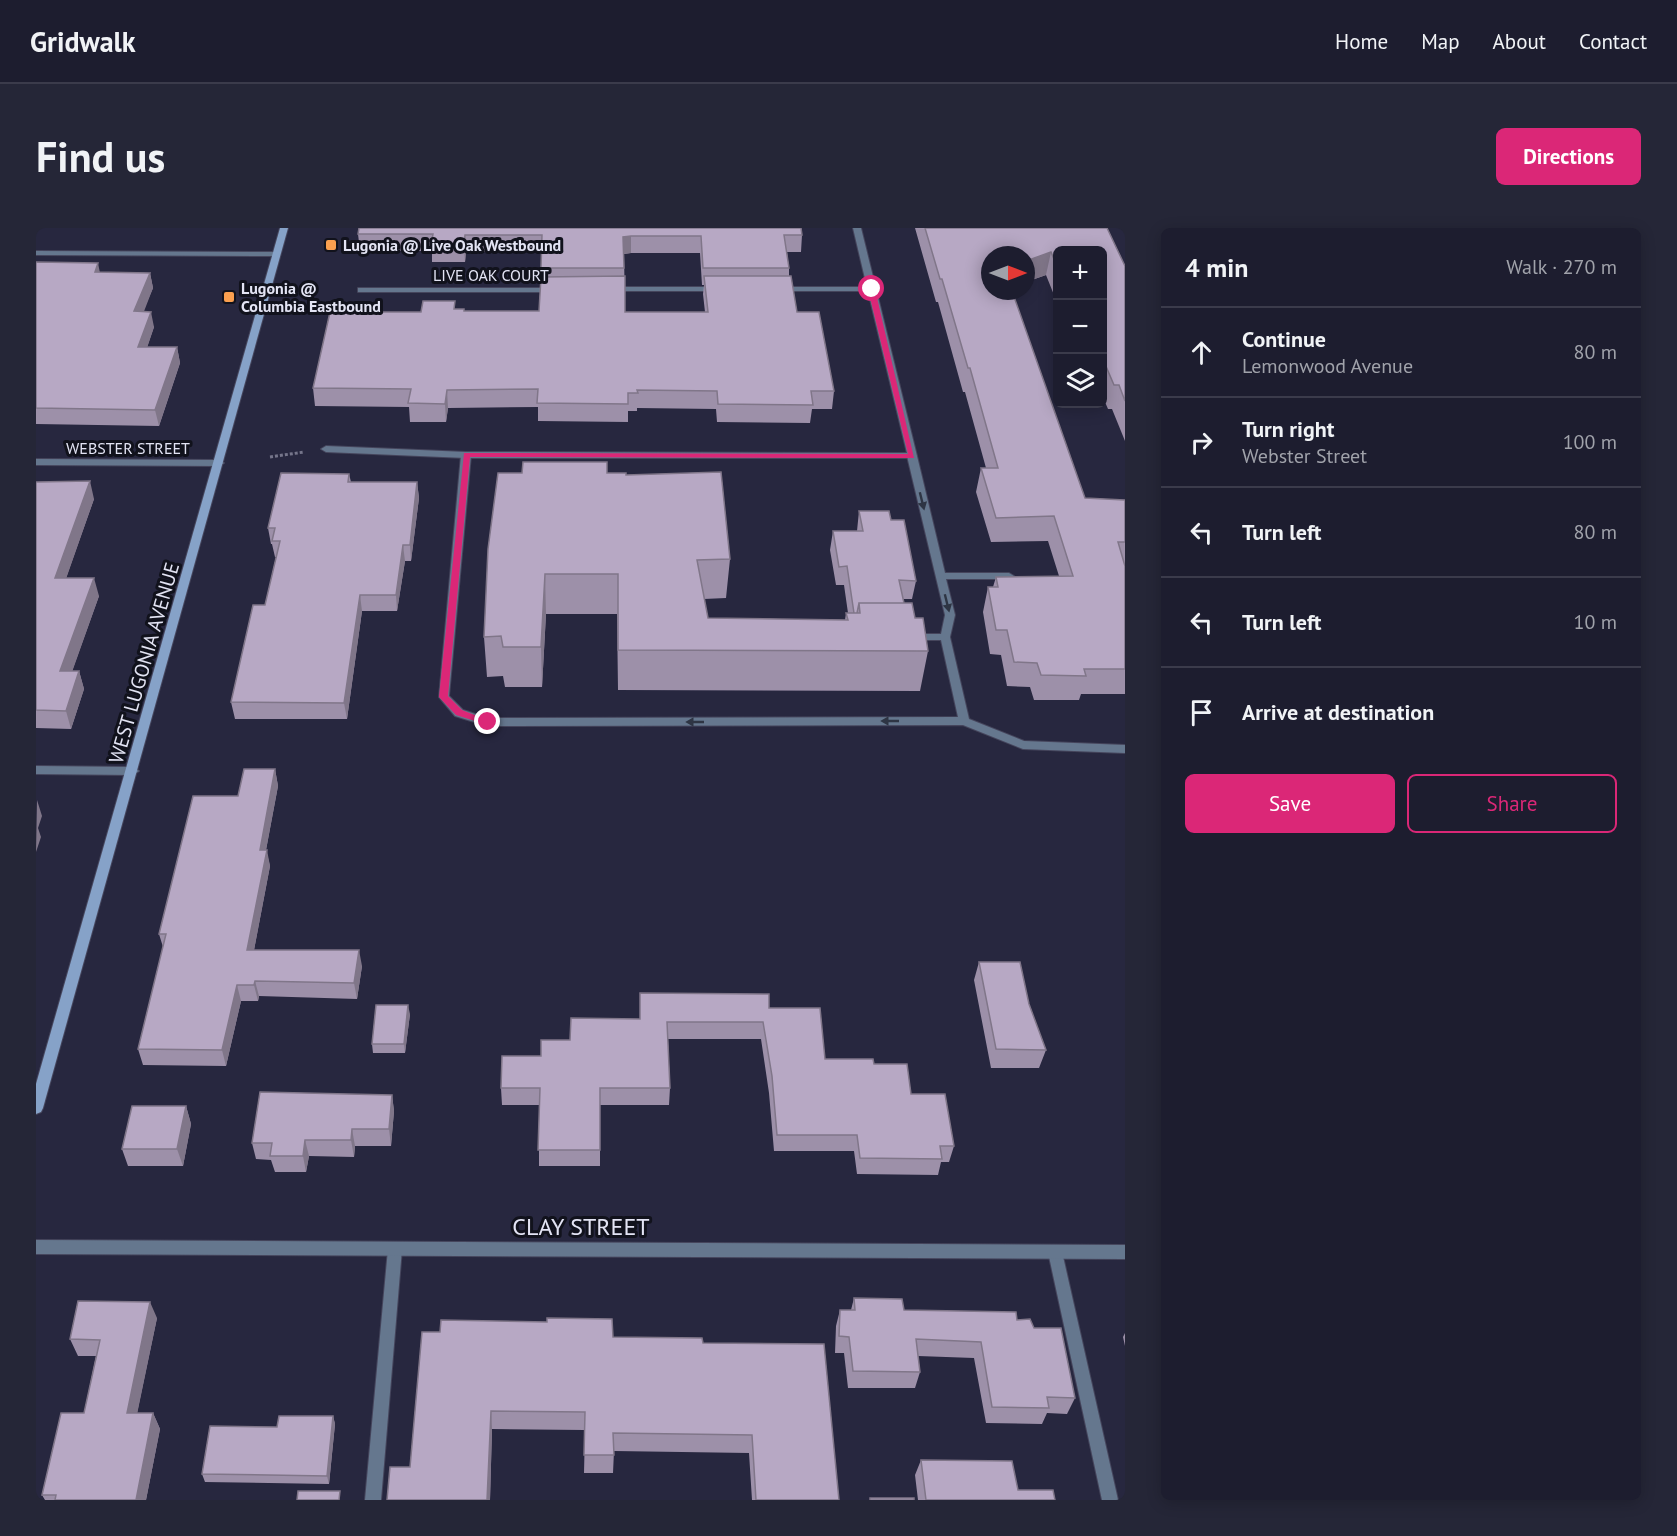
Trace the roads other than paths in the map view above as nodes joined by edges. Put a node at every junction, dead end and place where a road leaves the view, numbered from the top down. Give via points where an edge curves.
1 (284, 228) edge
2 (857, 228) edge
3 (36, 253) edge
4 (276, 254) junction
5 (729, 289) edge
6 (765, 289) edge
7 (872, 289) junction
8 (362, 290) dead end
9 (563, 290) edge
10 (599, 290) edge
11 (326, 449) road end
12 (466, 455) junction
13 (912, 456) junction
14 (36, 462) edge
15 (219, 463) junction
16 (940, 576) junction
17 (1009, 576) edge
18 (899, 637) edge
19 (945, 637) junction
20 (964, 721) junction
21 (1125, 749) edge
22 (36, 770) edge
23 (133, 771) junction
24 (36, 1108) edge
25 (36, 1247) edge
26 (395, 1249) junction
27 (1055, 1252) junction
28 (1125, 1252) edge
29 (373, 1500) edge
30 (1110, 1500) edge

1 - 4 main road, WEST LUGONIA AVENUE
2 - 7 street
3 - 4 street
4 - 15 main road, WEST LUGONIA AVENUE
5 - 10 street
6 - 7 street
7 - 13 street
8 - 9 street, LIVE OAK COURT
11 - 12 street
12 - 13 street
20 -> 12 street via 488,722 459,712 444,697
13 -> 16 street
14 - 15 street, WEBSTER STREET
15 - 23 main road, WEST LUGONIA AVENUE
16 - 17 street
16 -> 19 street via 950,615
18 - 19 street
19 - 20 street
20 - 21 street via 1023,745
22 - 23 street
23 - 24 main road, WEST LUGONIA AVENUE
25 - 26 street, CLAY STREET
26 - 27 street, CLAY STREET
26 - 29 street
27 - 28 street, CLAY STREET
27 - 30 street

